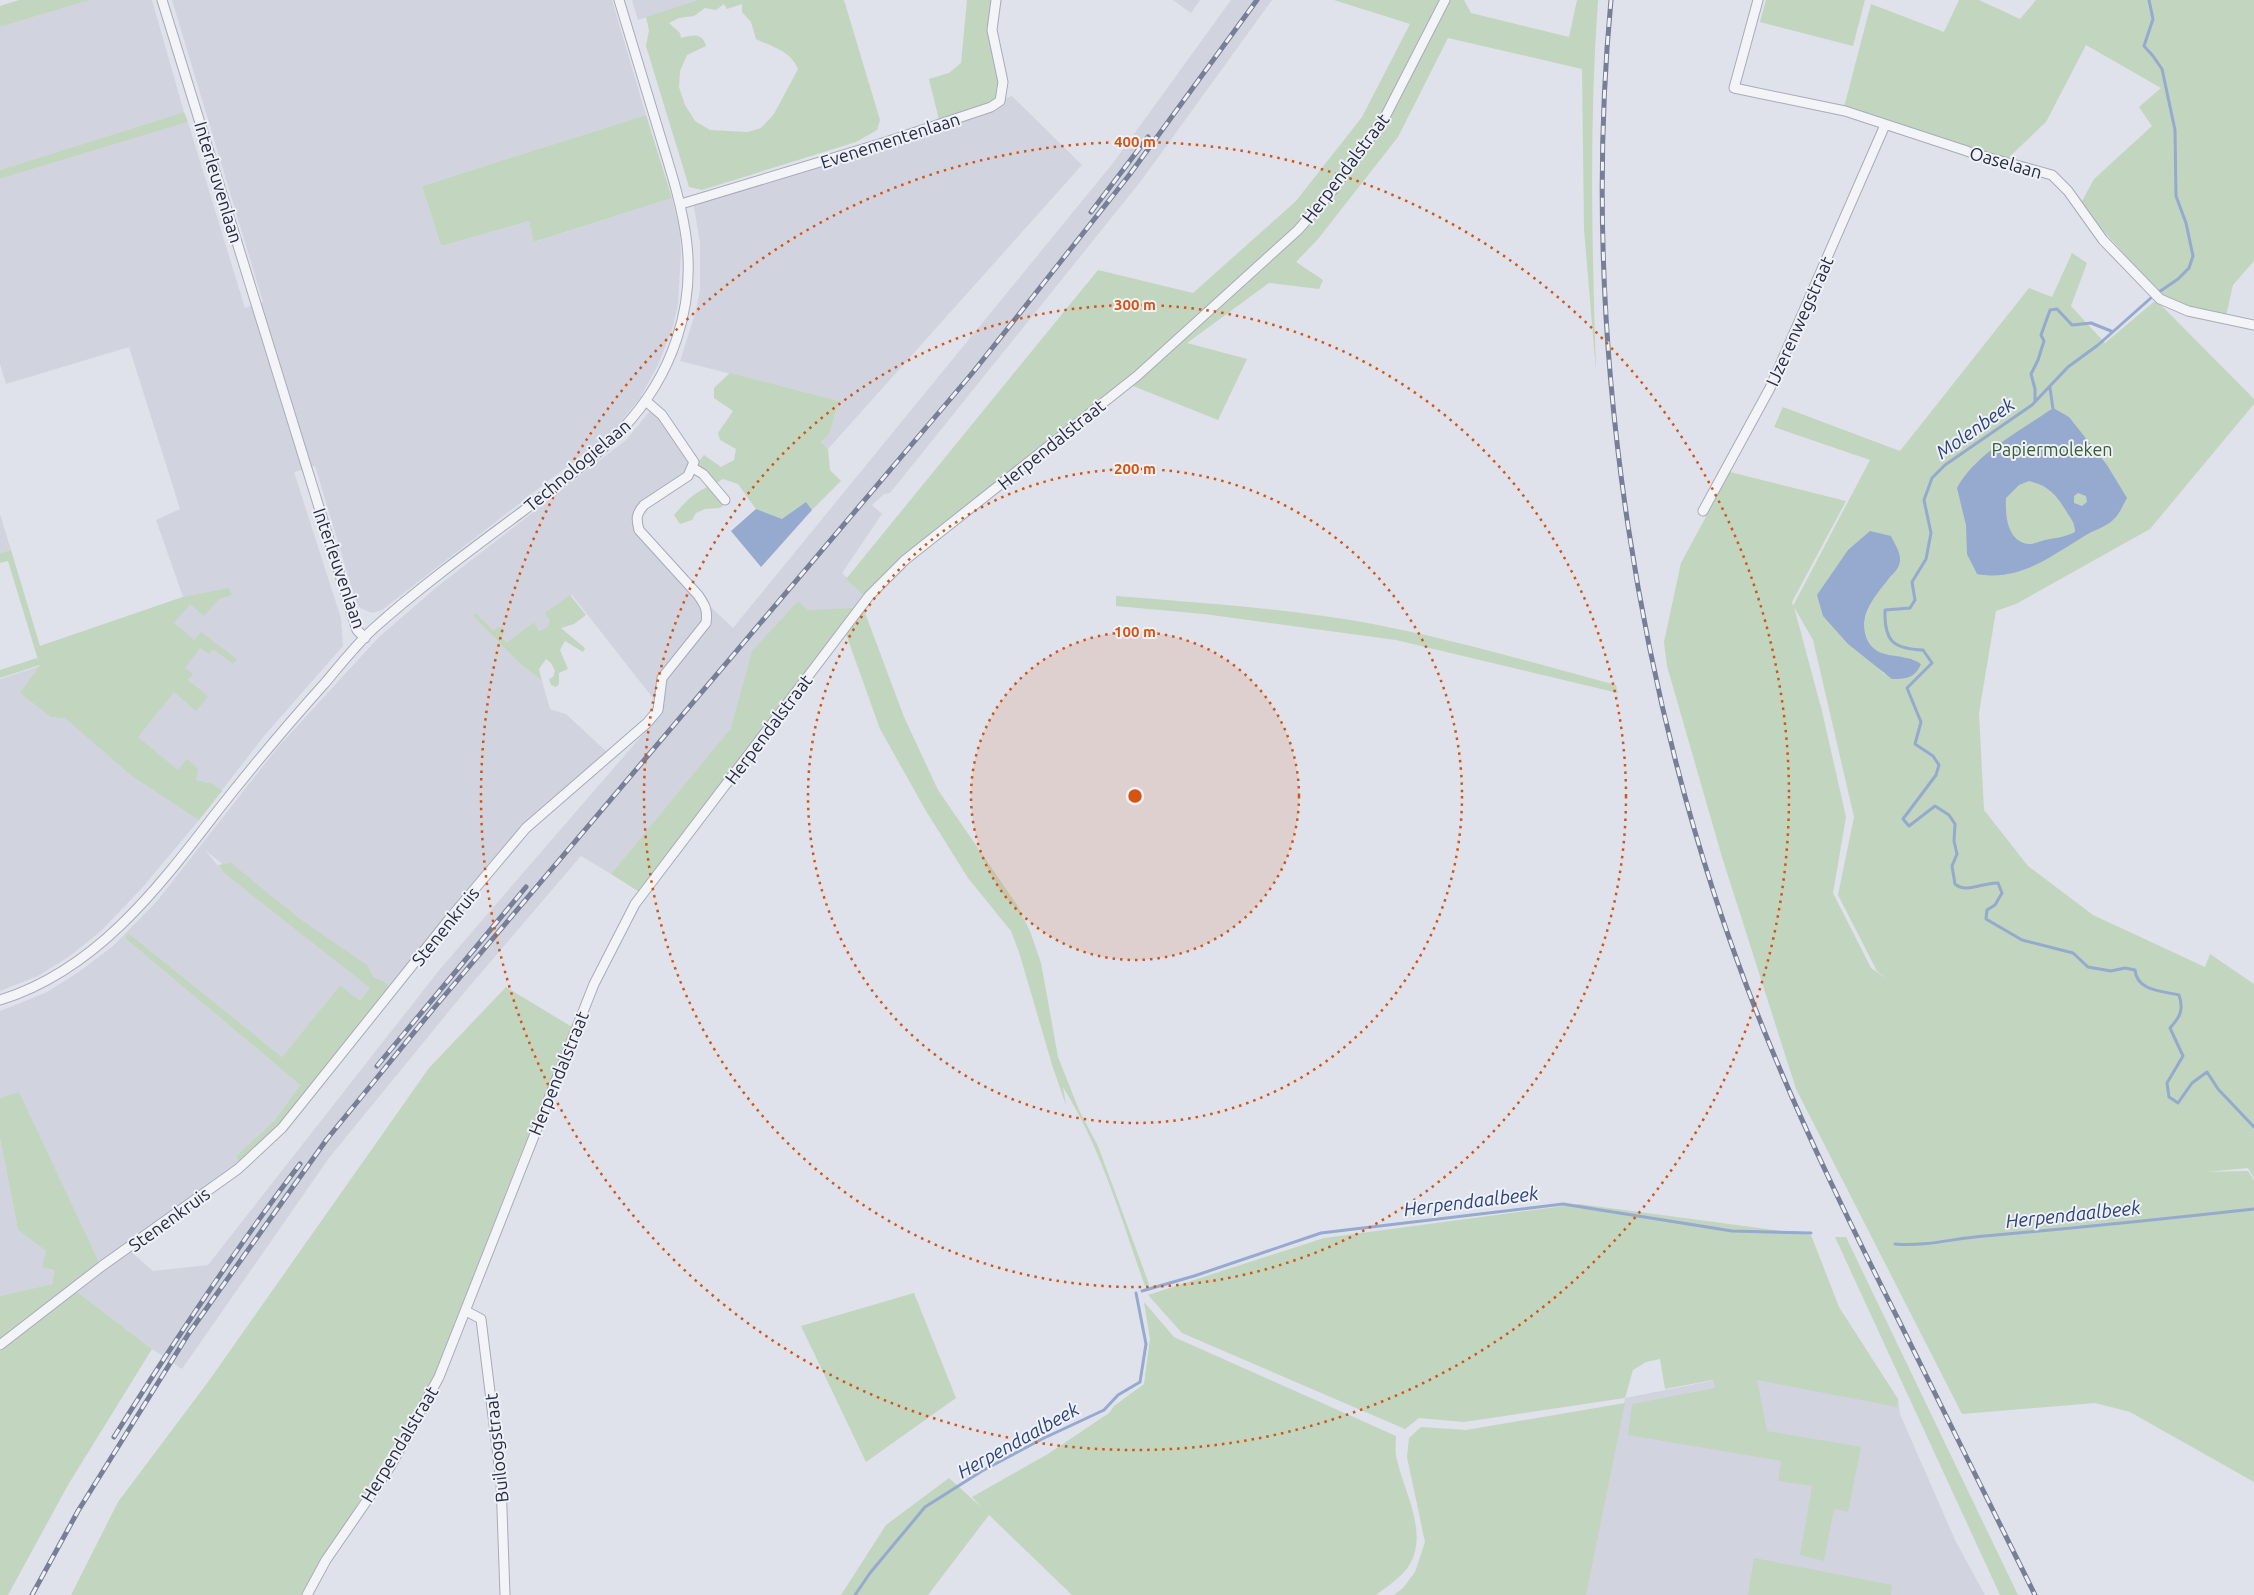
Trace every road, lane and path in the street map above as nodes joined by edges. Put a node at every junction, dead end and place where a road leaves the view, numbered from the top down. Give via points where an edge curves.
1 (162, 0) edge
2 (619, 0) edge
3 (996, 0) edge
4 (1445, 0) edge
5 (1758, 0) edge
6 (1885, 125) junction
7 (681, 204) junction
8 (2254, 325) edge
9 (646, 402) junction
10 (693, 468) junction
11 (725, 500) dead end
12 (1702, 511) dead end
13 (365, 638) junction
14 (0, 1000) edge
15 (466, 1311) junction
16 (0, 1345) edge
17 (307, 1595) edge
18 (505, 1595) edge

1 - 13 street, Interleuvenlaan via 357,630
2 - 7 street, Technologielaan
3 - 7 street, Evenementenlaan via 992,30 1003,82 1000,100 991,107
4 - 15 street, Herpendalstraat via 1385,117 1312,215 1137,376 904,560 875,590 635,904 594,984 558,1070
5 - 6 street, Oaselaan via 1734,88 1845,111
6 - 8 street, Oaselaan via 2052,175 2068,191 2103,240 2160,299 2188,311
6 - 12 street, IJzerenwegstraat via 1770,388
7 - 9 street, Technologielaan via 688,245 688,292 670,357
9 - 10 street via 662,415 690,454
9 - 13 street, Technologielaan via 620,433 575,472 434,579
10 - 11 street via 703,474
10 - 16 street, Stenenkruis via 688,476 644,505 636,519 639,530 698,595 708,613 706,623 662,678 659,704 652,718 526,828 282,1128 238,1169 102,1266
13 - 14 street, Interleuvenlaan via 271,743 149,896 108,939 42,984
15 - 17 street, Herpendalstraat via 438,1377 390,1467 326,1560
15 - 18 street, Builoogstraat via 481,1320 502,1481

